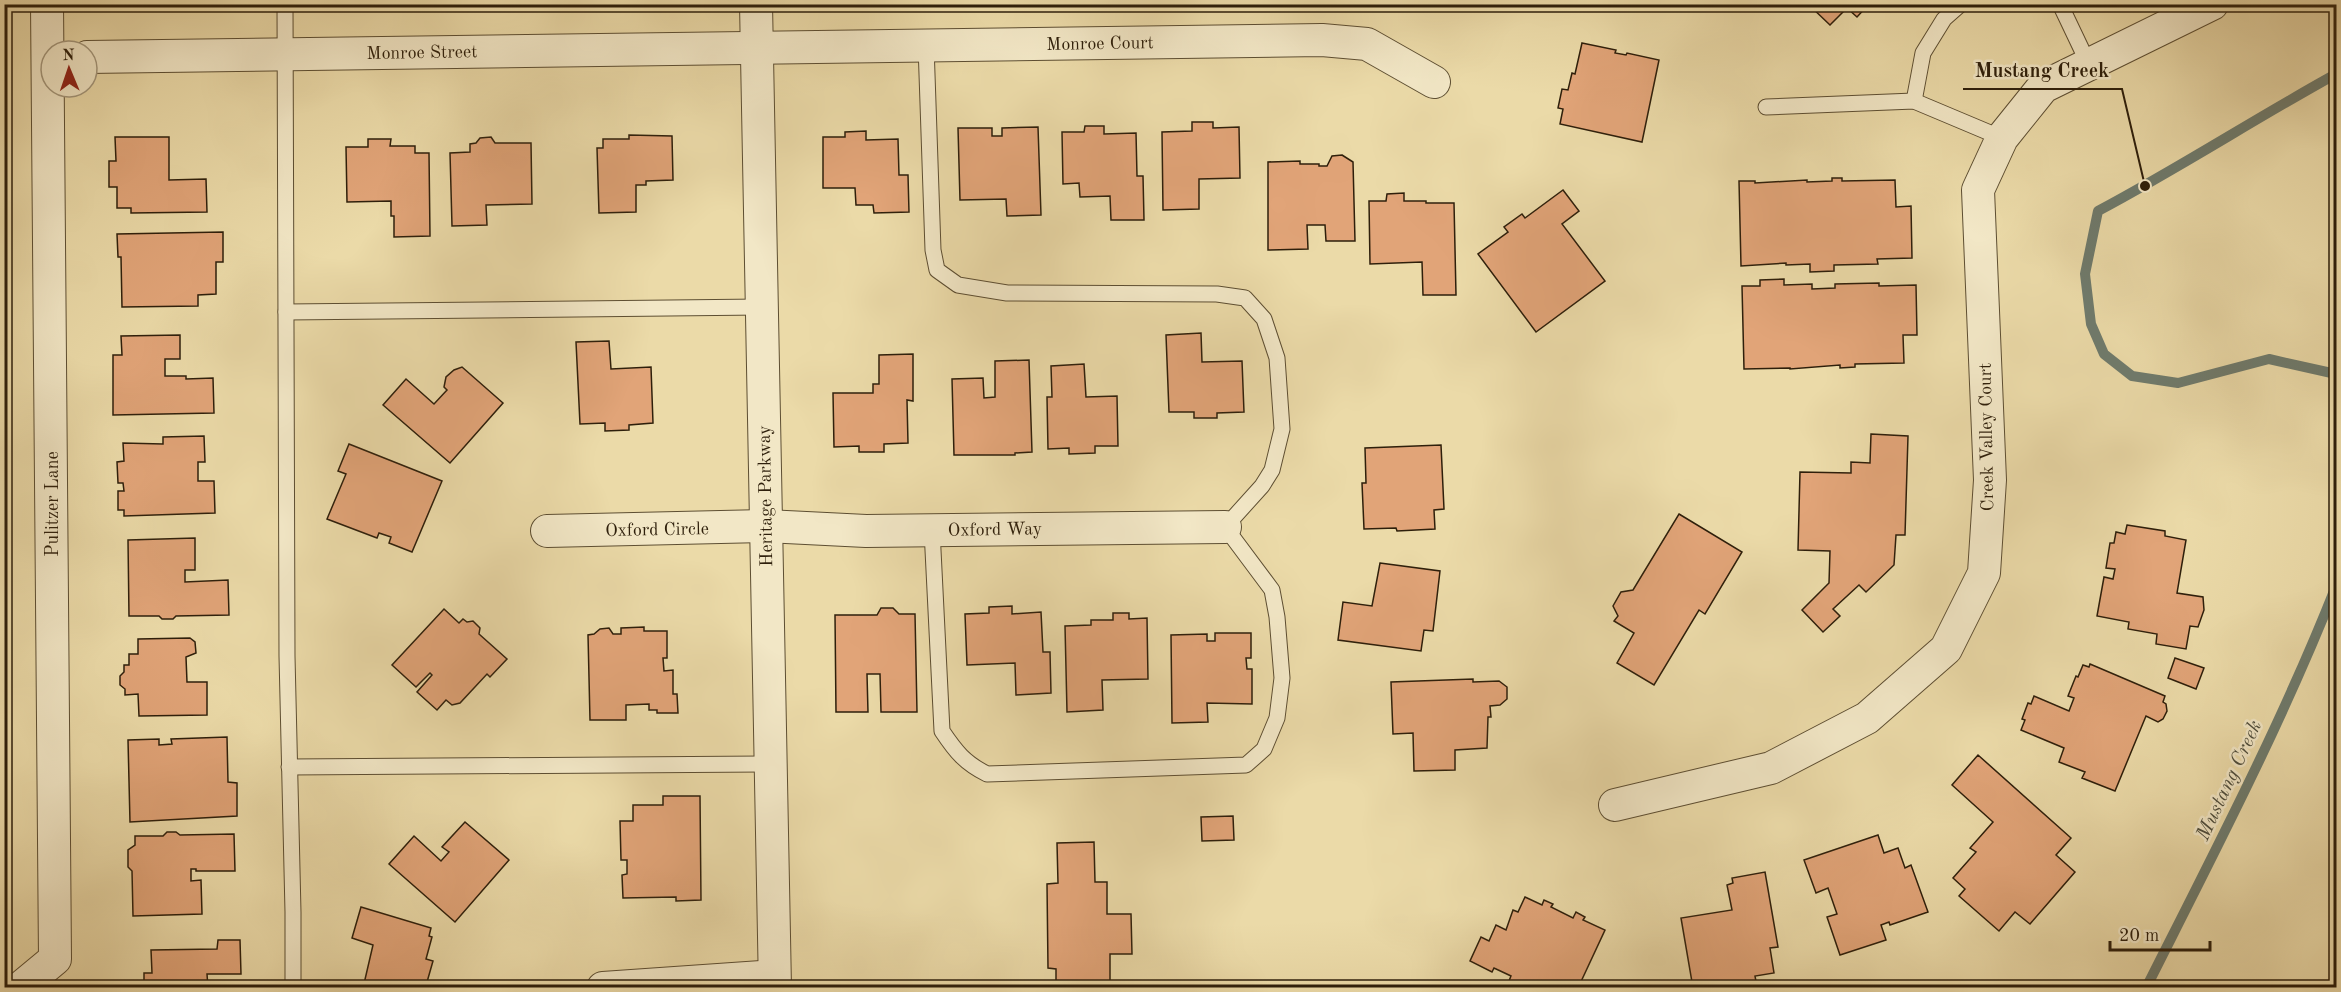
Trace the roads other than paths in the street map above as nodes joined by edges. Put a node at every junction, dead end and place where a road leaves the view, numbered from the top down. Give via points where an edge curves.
1 (47, 4) edge
2 (285, 4) edge
3 (756, 4) edge
4 (1961, 4) edge
5 (2060, 4) edge
6 (2212, 4) edge
7 (49, 39) edge
8 (926, 45) junction
9 (757, 47) junction
10 (286, 54) junction
11 (99, 57) edge
12 (2089, 65) junction
13 (1434, 82) dead end
14 (50, 99) edge
15 (1914, 101) junction
16 (1766, 107) dead end
17 (2002, 138) junction
18 (761, 307) junction
19 (286, 312) junction
20 (766, 526) junction
21 (1225, 527) junction
22 (932, 530) junction
23 (548, 531) dead end
24 (770, 765) junction
25 (290, 767) junction
26 (1615, 805) dead end
27 (775, 982) edge
28 (20, 987) edge
29 (293, 987) edge
30 (603, 987) edge

1 - 7 street, Pulitzer Lane
2 - 10 lane
3 - 9 street, Heritage Parkway
4 - 15 lane via 1944,19 1923,52
5 - 12 lane
6 - 12 street, Creek Valley Court
8 - 9 street, Monroe Court
8 - 13 street, Monroe Court via 1322,40 1367,44
8 - 21 lane via 933,250 937,270 958,285 1007,292 1217,294 1245,298 1264,320 1277,358 1282,429 1272,470
9 - 10 street, Monroe Street
9 - 18 street, Heritage Parkway
10 - 11 street, Monroe Street
10 - 19 lane
12 - 17 street, Creek Valley Court via 2043,87
14 - 28 street, Pulitzer Lane via 55,959
15 - 16 lane
15 - 17 lane
17 - 26 street, Creek Valley Court via 1978,190 1990,480 1984,573 1946,649 1868,718 1771,768
18 - 19 lane
18 - 20 street, Heritage Parkway
19 - 25 lane via 286,656
20 - 22 street, Oxford Way
20 - 23 street, Oxford Circle
20 - 24 street, Heritage Parkway
21 - 22 street, Oxford Way
21 - 22 lane via 1272,590 1277,617 1282,678 1276,718 1264,749 1246,765 987,774 970,765 942,731
24 - 25 lane
24 - 27 street, Heritage Parkway
25 - 29 lane
27 - 30 street

